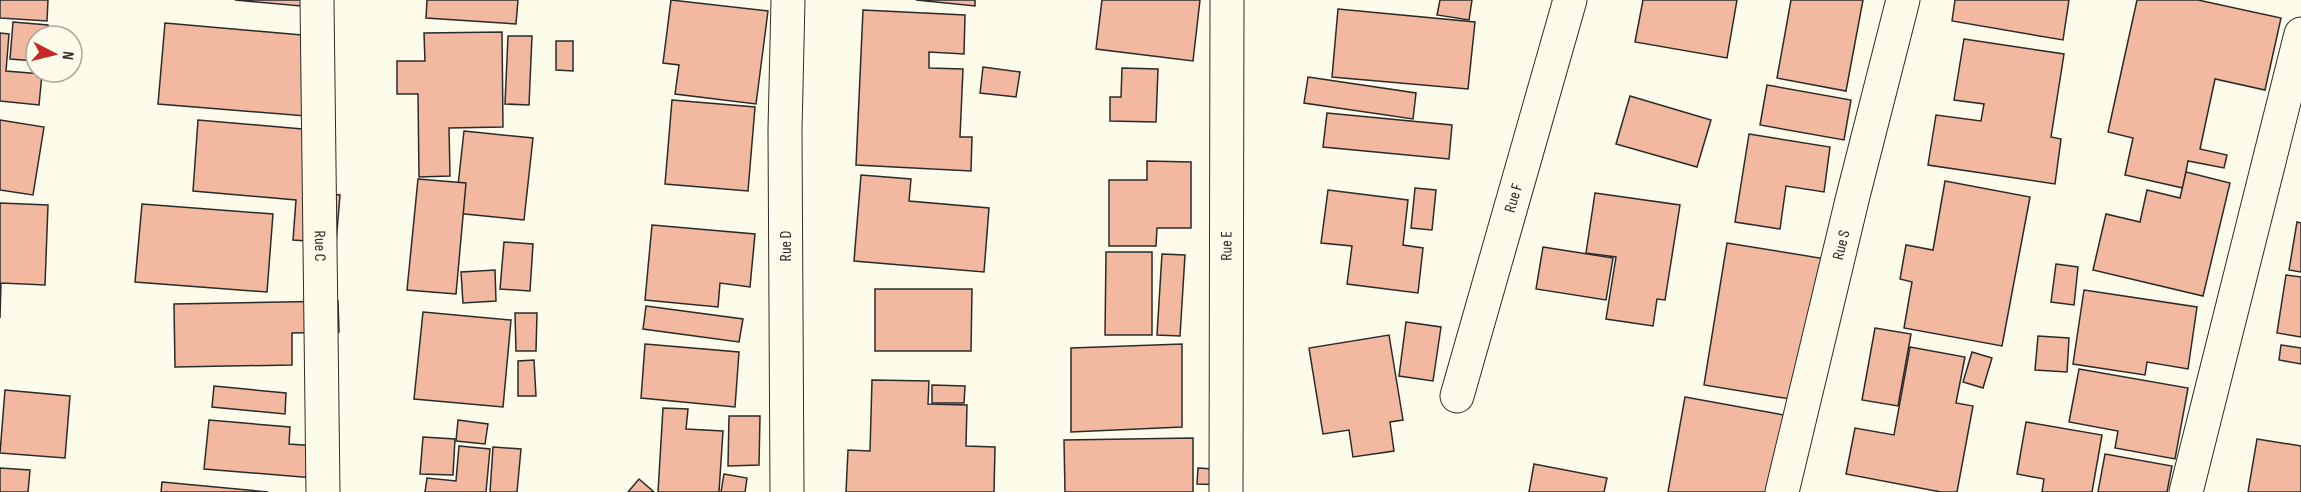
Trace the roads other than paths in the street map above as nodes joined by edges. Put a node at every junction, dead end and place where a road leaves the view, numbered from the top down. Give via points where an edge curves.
1 (317, 0) edge
2 (788, 0) edge
3 (1227, 0) edge
4 (1570, 0) edge
5 (1903, 0) edge
6 (2301, 34) edge
7 (1457, 396) dead end
8 (323, 492) edge
9 (787, 492) edge
10 (1226, 492) edge
11 (1782, 492) edge
12 (2187, 492) edge

1 - 8 street, Rue C
2 - 9 street, Rue D
3 - 10 street, Rue E
4 - 7 street, Rue F
5 - 11 street, Rue S
6 - 12 street

